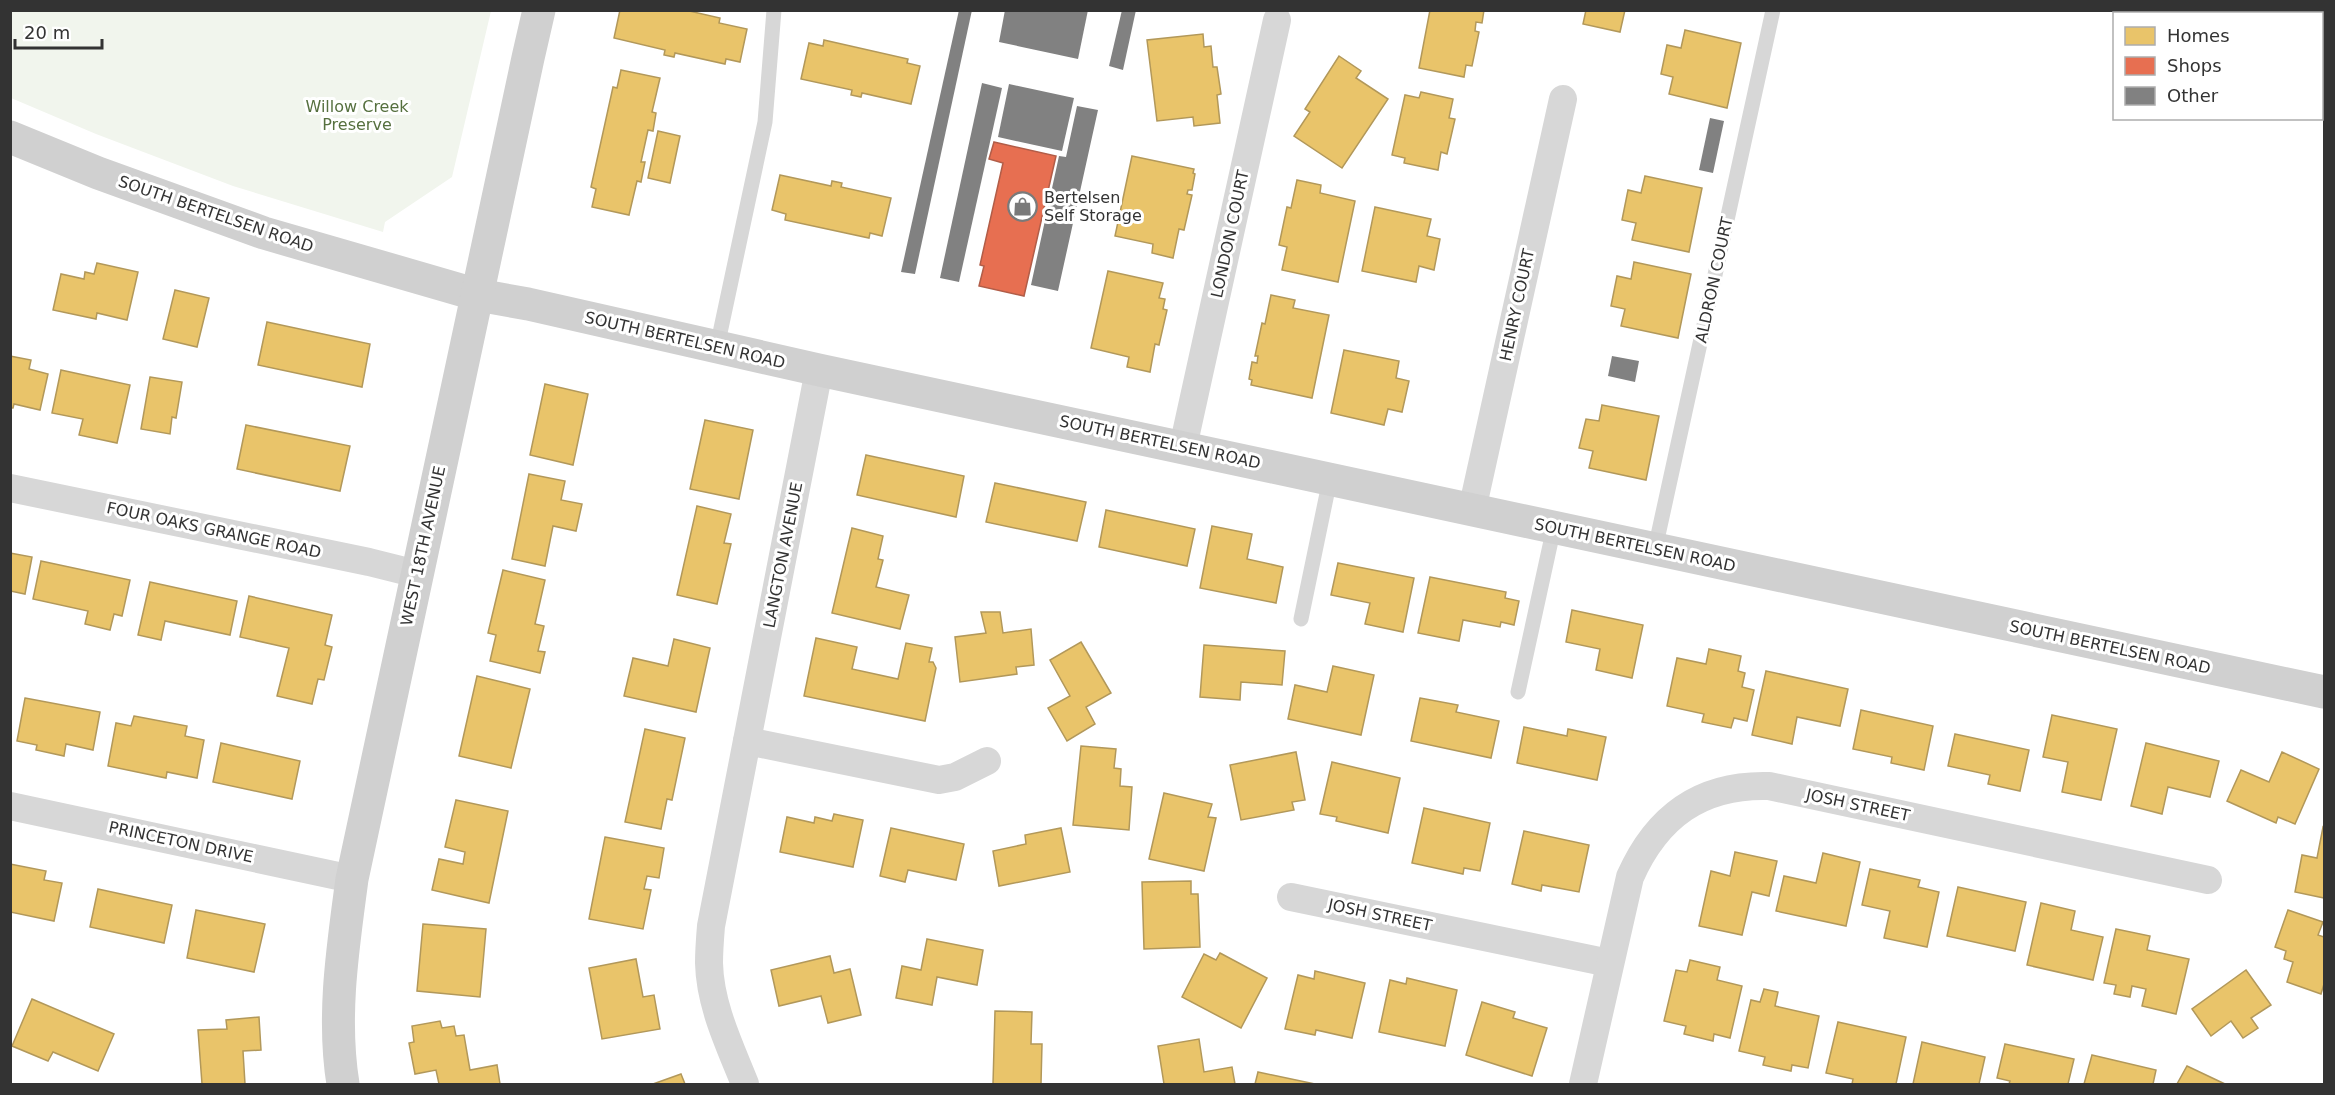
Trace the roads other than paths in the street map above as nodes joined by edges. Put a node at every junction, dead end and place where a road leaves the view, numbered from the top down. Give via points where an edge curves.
1 (539, 10) edge
2 (774, 10) edge
3 (1773, 10) edge
4 (1278, 20) dead end
5 (1563, 99) dead end
6 (10, 136) edge
7 (478, 295) junction
8 (717, 347) junction
9 (819, 370) junction
10 (1183, 447) junction
11 (1330, 479) junction
12 (10, 488) edge
13 (1472, 510) junction
14 (1554, 527) junction
15 (1656, 549) junction
16 (417, 574) junction
17 (1301, 618) dead end
18 (1518, 692) dead end
19 (2325, 692) edge
20 (747, 741) junction
21 (987, 761) dead end
22 (10, 806) edge
23 (352, 879) junction
24 (2208, 880) dead end
25 (1291, 897) dead end
26 (1609, 963) junction
27 (1589, 1083) edge
28 (343, 1084) edge
29 (745, 1084) edge

1 - 7 main road, WEST 18TH AVENUE
2 - 8 lane via 765,122
3 - 15 lane, ALDRON COURT
4 - 10 street, LONDON COURT
5 - 13 street, HENRY COURT
6 - 7 main road, SOUTH BERTELSEN ROAD via 98,173 264,233
7 - 8 main road, SOUTH BERTELSEN ROAD
7 - 16 main road, WEST 18TH AVENUE
8 - 9 main road, SOUTH BERTELSEN ROAD
9 - 10 main road, SOUTH BERTELSEN ROAD
9 - 20 street, LANGTON AVENUE
10 - 11 main road, SOUTH BERTELSEN ROAD
11 - 13 main road, SOUTH BERTELSEN ROAD
11 - 17 lane
12 - 16 street, FOUR OAKS GRANGE ROAD
13 - 14 main road, SOUTH BERTELSEN ROAD
14 - 15 main road, SOUTH BERTELSEN ROAD
14 - 18 lane
15 - 19 main road, SOUTH BERTELSEN ROAD
16 - 23 main road, WEST 18TH AVENUE
20 - 21 street via 939,780 955,777
20 - 29 street, LANGTON AVENUE via 711,926 709,965 719,1018
22 - 23 street, PRINCETON DRIVE
23 - 28 main road, WEST 18TH AVENUE via 340,968
24 - 26 street, JOSH STREET via 1769,786 1743,787 1697,800 1654,834 1630,877
25 - 26 street, JOSH STREET
26 - 27 street, JOSH STREET

